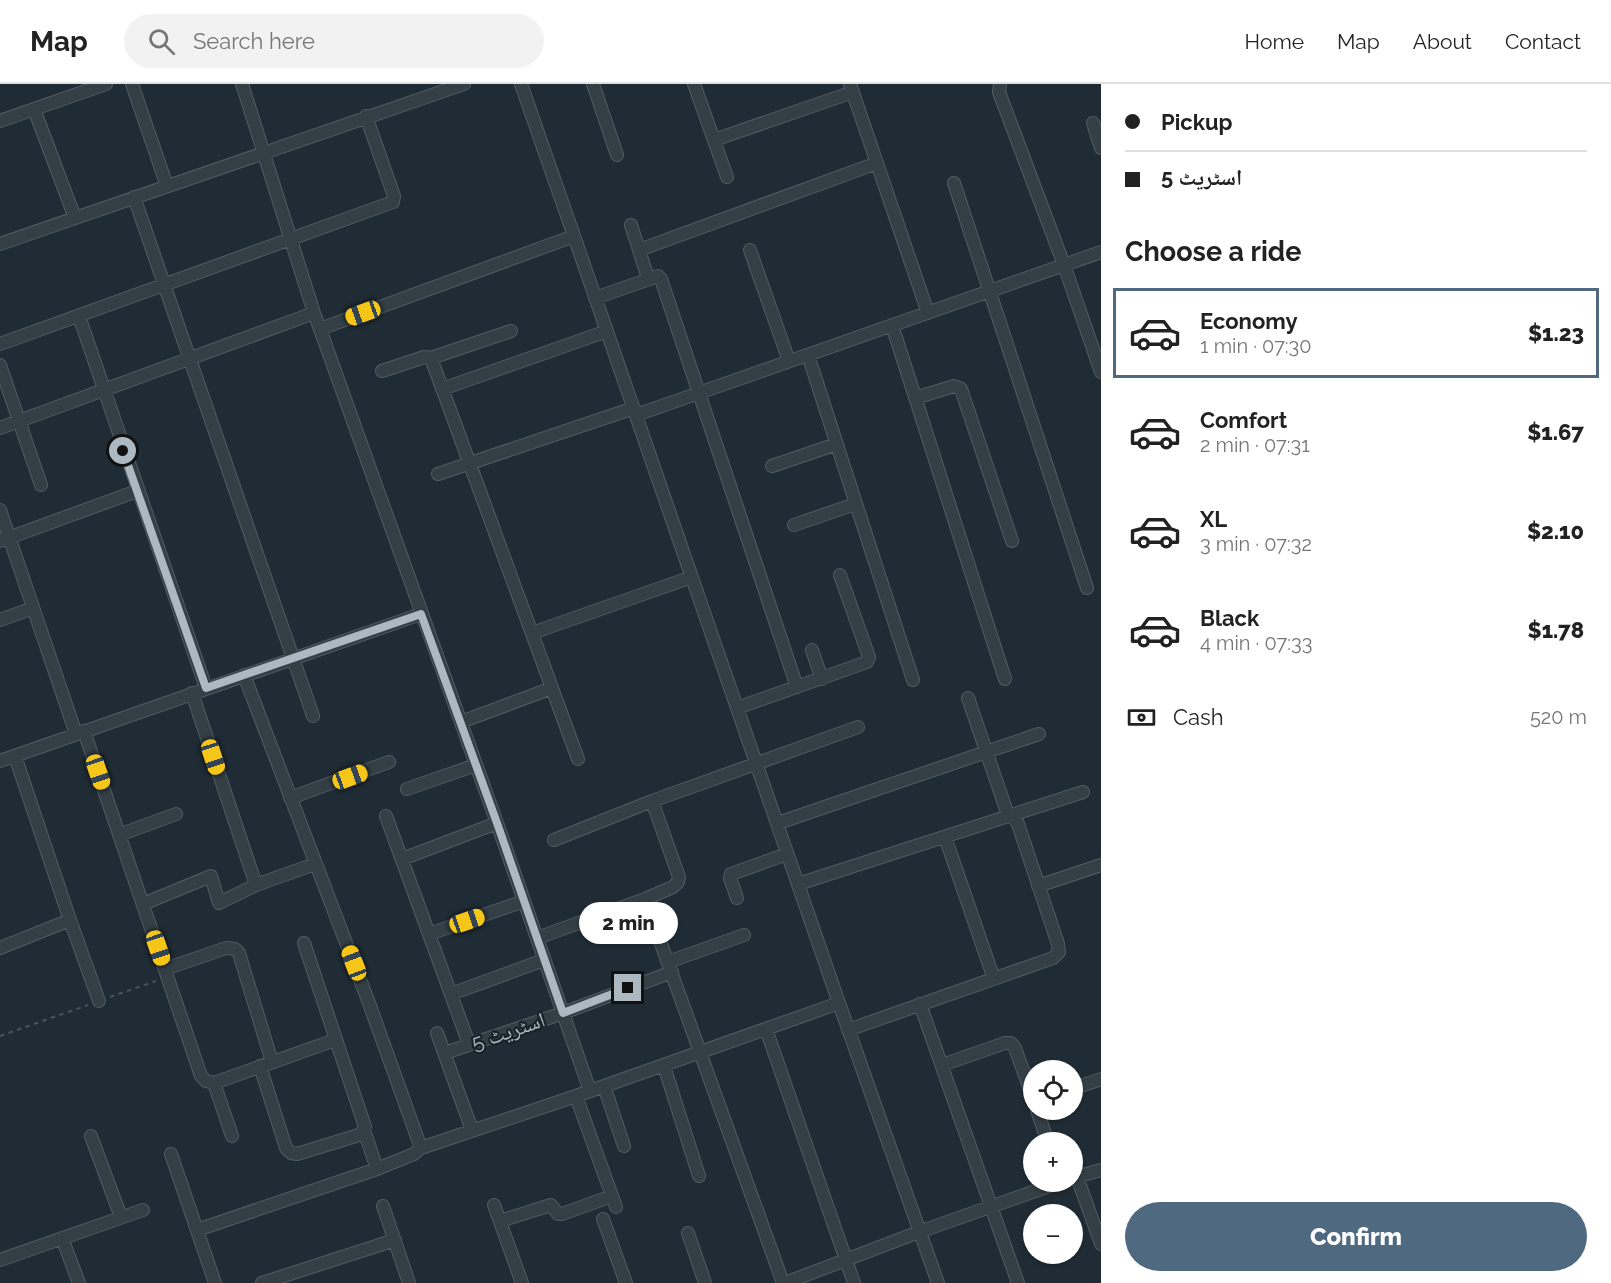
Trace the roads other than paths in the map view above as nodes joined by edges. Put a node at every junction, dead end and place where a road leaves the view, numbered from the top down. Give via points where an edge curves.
1 (106, 84) edge
2 (132, 84) edge
3 (242, 84) edge
4 (464, 84) edge
5 (521, 84) edge
6 (593, 84) edge
7 (694, 84) edge
8 (1000, 84) edge
9 (852, 88) edge
10 (34, 110) junction
11 (366, 116) junction
12 (0, 121) edge
13 (1093, 123) dead end
14 (714, 140) junction
15 (1101, 148) edge
16 (264, 153) junction
17 (617, 156) dead end
18 (877, 163) junction
19 (727, 177) dead end
20 (954, 183) dead end
21 (167, 186) junction
22 (134, 197) junction
23 (75, 218) junction
24 (631, 225) dead end
25 (574, 236) junction
26 (290, 240) junction
27 (0, 244) edge
28 (639, 250) junction
29 (750, 250) dead end
30 (1101, 252) edge
31 (1064, 265) junction
32 (648, 278) junction
33 (165, 285) junction
34 (990, 291) junction
35 (595, 298) junction
36 (314, 313) junction
37 (928, 313) junction
38 (79, 316) junction
39 (892, 325) junction
40 (320, 329) junction
41 (511, 331) dead end
42 (607, 331) junction
43 (0, 344) edge
44 (808, 355) junction
45 (190, 358) junction
46 (431, 358) junction
47 (789, 361) junction
48 (0, 365) edge
49 (382, 371) dead end
50 (1101, 372) edge
51 (442, 389) junction
52 (103, 390) junction
53 (700, 392) junction
54 (915, 398) junction
55 (635, 411) junction
56 (19, 421) junction
57 (0, 428) edge
58 (837, 444) junction
59 (469, 464) junction
60 (772, 466) dead end
61 (438, 474) dead end
62 (41, 485) dead end
63 (137, 491) junction
64 (855, 504) junction
65 (0, 510) edge
66 (794, 525) dead end
67 (4, 539) edge
68 (1012, 541) dead end
69 (840, 574) dead end
70 (692, 577) junction
71 (1087, 588) dead end
72 (33, 608) junction
73 (421, 614) junction
74 (0, 620) edge
75 (532, 633) junction
76 (812, 650) dead end
77 (293, 658) junction
78 (244, 675) junction
79 (822, 679) junction
80 (1005, 679) dead end
81 (912, 680) dead end
82 (798, 687) junction
83 (206, 688) junction
84 (552, 688) junction
85 (192, 693) junction
86 (968, 698) dead end
87 (737, 708) junction
88 (313, 716) dead end
89 (461, 722) junction
90 (858, 727) dead end
91 (80, 733) junction
92 (1039, 734) dead end
93 (987, 751) junction
94 (15, 756) junction
95 (578, 759) dead end
96 (0, 761) edge
97 (389, 762) dead end
98 (756, 763) junction
99 (476, 765) junction
100 (407, 789) dead end
101 (1083, 792) dead end
102 (290, 798) junction
103 (652, 801) junction
104 (176, 814) dead end
105 (1008, 815) junction
106 (386, 816) dead end
107 (497, 823) junction
108 (778, 823) junction
109 (119, 835) junction
110 (945, 837) junction
111 (554, 840) dead end
112 (787, 854) junction
113 (402, 859) junction
114 (315, 864) junction
115 (1101, 865) edge
116 (798, 884) junction
117 (256, 885) junction
118 (1038, 886) junction
119 (737, 898) dead end
120 (645, 899) junction
121 (524, 901) junction
122 (143, 904) junction
123 (70, 920) junction
124 (429, 934) junction
125 (744, 935) dead end
126 (537, 938) junction
127 (304, 943) dead end
128 (0, 948) edge
129 (544, 960) junction
130 (670, 967) junction
131 (166, 973) junction
132 (994, 978) junction
133 (451, 994) junction
134 (99, 1001) road end
135 (839, 1003) junction
136 (920, 1004) junction
137 (563, 1013) junction
138 (766, 1029) junction
139 (848, 1030) junction
140 (437, 1033) dead end
141 (335, 1040) junction
142 (470, 1044) junction
143 (701, 1052) junction
144 (445, 1053) junction
145 (272, 1062) junction
146 (942, 1065) junction
147 (260, 1066) junction
148 (664, 1066) junction
149 (1023, 1070) edge
150 (1101, 1079) edge
151 (214, 1083) junction
152 (1083, 1085) edge
153 (604, 1086) junction
154 (590, 1091) junction
155 (576, 1096) junction
156 (364, 1130) junction
157 (472, 1130) junction
158 (92, 1136) dead end
159 (232, 1136) dead end
160 (624, 1146) dead end
161 (421, 1148) junction
162 (171, 1154) dead end
163 (377, 1169) junction
164 (1101, 1170) edge
165 (1083, 1175) edge
166 (699, 1176) dead end
167 (1031, 1192) edge
168 (1081, 1192) edge
169 (494, 1205) dead end
170 (992, 1205) junction
171 (383, 1206) dead end
172 (143, 1210) dead end
173 (121, 1217) junction
174 (603, 1219) dead end
175 (500, 1221) junction
176 (196, 1230) junction
177 (920, 1232) junction
178 (688, 1233) dead end
179 (62, 1238) junction
180 (395, 1240) junction
181 (1101, 1244) edge
182 (0, 1260) edge
183 (846, 1260) junction
184 (79, 1283) edge
185 (214, 1283) edge
186 (262, 1283) edge
187 (409, 1283) edge
188 (522, 1283) edge
189 (626, 1283) edge
190 (705, 1283) edge
191 (784, 1283) edge
192 (854, 1283) edge
193 (938, 1283) edge
194 (1018, 1283) edge

1 - 10 street
2 - 21 street
3 - 16 street
4 - 11 street
5 - 25 street
6 - 17 street
7 - 14 street
8 - 31 street via 999,92
9 - 14 street
9 - 18 street
10 - 12 street
10 - 23 street
11 - 16 street
11 - 26 street via 393,202
13 - 15 street
14 - 19 street
16 - 21 street
16 - 26 street
18 - 28 street
18 - 37 street
20 - 34 street
21 - 22 street
22 - 23 street
22 - 33 street
23 - 27 street
24 - 28 street
25 - 35 street
25 - 40 street
26 - 33 street
26 - 36 street
28 - 32 street
29 - 47 street
30 - 31 street
31 - 34 street
31 - 50 street
32 - 35 street
32 - 53 street via 661,279
33 - 38 street
33 - 45 street
34 - 37 street
34 - 71 street
35 - 42 street
36 - 40 street
36 - 45 street
37 - 39 street
38 - 43 street
38 - 52 street
39 - 44 street
39 - 54 street
40 - 73 street
41 - 46 street
42 - 51 street
42 - 55 street
44 - 47 street
44 - 58 street
45 - 52 street
45 - 77 street
46 - 49 street
46 - 51 street
47 - 53 street
48 - 56 street
51 - 59 street
52 - 56 street
52 - 63 street
53 - 55 street
53 - 82 street
54 - 68 street via 954,386 961,389
54 - 80 street
55 - 59 street
55 - 70 street
56 - 57 street
56 - 62 street
58 - 60 street
58 - 64 street
59 - 61 street
59 - 75 street
63 - 67 street
63 - 83 street
64 - 66 street
64 - 81 street
65 - 67 street
67 - 72 street
69 - 79 street via 869,657 863,665
70 - 75 street
70 - 87 street
72 - 74 street
72 - 91 street
73 - 77 street
73 - 89 street
75 - 84 street
76 - 79 street
77 - 78 street
77 - 88 street
78 - 83 street
78 - 102 street
79 - 82 street
82 - 87 street
83 - 85 street
84 - 89 street
84 - 95 street
85 - 91 street
85 - 117 street
86 - 93 street
87 - 98 street
89 - 99 street
90 - 98 street
91 - 94 street
91 - 109 street
92 - 93 street
93 - 105 street
93 - 108 street
94 - 96 street
94 - 123 street
97 - 102 street
98 - 103 street
98 - 108 street
99 - 100 street
99 - 107 street
101 - 105 street
102 - 114 street
103 - 111 street
103 - 120 street via 679,877 673,886
104 - 109 street
105 - 110 street
105 - 118 street via 1017,821
106 - 113 street
107 - 113 street
107 - 121 street
108 - 112 street
109 - 122 street
110 - 116 street
110 - 132 street
112 - 116 street
112 - 119 street via 731,874
113 - 124 street
114 - 117 street
114 - 161 street
115 - 118 street
116 - 135 street
117 - 122 street via 219,903 211,876
118 - 132 street via 1059,952 1053,958
120 - 126 street
120 - 130 street
121 - 124 street
121 - 126 street
122 - 131 street
123 - 128 street
123 - 134 street
124 - 133 street
125 - 130 street, اسٹریٹ 5
126 - 129 street
127 - 141 street
129 - 133 street
129 - 137 street
130 - 137 street, اسٹریٹ 5
130 - 143 street
131 - 145 street via 226,948 235,949
131 - 151 street via 201,1076
132 - 136 street
133 - 142 street
135 - 138 street
135 - 139 street
136 - 139 street
136 - 146 street
137 - 142 street, اسٹریٹ 5
137 - 154 street
138 - 143 street
138 - 183 street
139 - 177 street
140 - 144 street
141 - 145 street
141 - 156 street
142 - 144 street, اسٹریٹ 5
143 - 148 street
143 - 191 street
144 - 157 street
145 - 147 street
146 - 149 street via 1011,1043
146 - 170 street
147 - 151 street
147 - 156 street via 286,1148 291,1153
148 - 153 street
148 - 166 street
150 - 152 street
151 - 159 street
153 - 154 street
153 - 160 street
154 - 155 street
155 - 157 street
155 - 175 street via 614,1202 562,1214 548,1206
156 - 163 street
157 - 161 street
158 - 173 street
161 - 163 street
162 - 176 street
163 - 176 street
164 - 165 street
167 - 170 street
168 - 181 street
169 - 175 street
170 - 177 street
170 - 194 street
171 - 180 street
172 - 173 street
173 - 179 street
174 - 189 street
175 - 188 street
176 - 185 street
177 - 183 street
177 - 193 street
178 - 190 street
179 - 182 street
179 - 184 street
180 - 186 street
180 - 187 street
183 - 191 street
183 - 192 street

